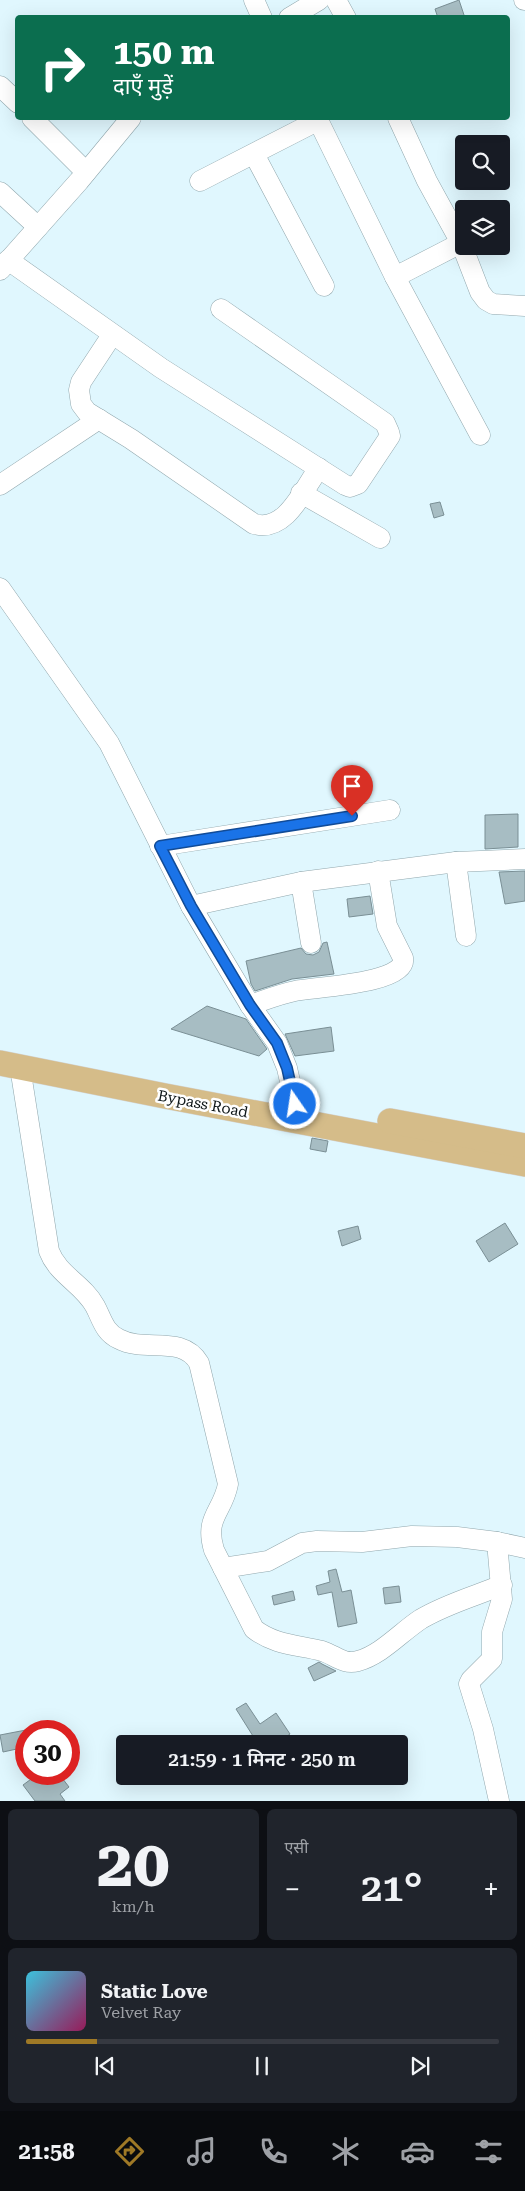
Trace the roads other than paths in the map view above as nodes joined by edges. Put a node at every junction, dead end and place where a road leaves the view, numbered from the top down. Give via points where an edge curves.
1 (254, 0) edge
2 (319, 0) edge
3 (336, 0) edge
4 (261, 15) edge
5 (293, 15) edge
6 (344, 15) edge
7 (0, 86) edge
8 (15, 100) edge
9 (34, 120) edge
10 (129, 120) edge
11 (316, 120) edge
12 (318, 120) edge
13 (399, 120) edge
14 (254, 154) junction
15 (86, 172) junction
16 (200, 182) dead end
17 (0, 192) edge
18 (38, 226) junction
19 (455, 232) edge
20 (455, 246) edge
21 (466, 255) edge
22 (4, 265) edge
23 (395, 277) junction
24 (324, 286) dead end
25 (525, 306) edge
26 (221, 309) dead end
27 (112, 335) junction
28 (99, 419) junction
29 (480, 435) dead end
30 (319, 468) junction
31 (0, 485) edge
32 (301, 493) junction
33 (380, 538) dead end
34 (0, 588) edge
35 (390, 810) dead end
36 (160, 846) junction
37 (525, 859) edge
38 (456, 862) junction
39 (378, 871) junction
40 (301, 882) junction
41 (191, 906) junction
42 (466, 936) dead end
43 (311, 943) dead end
44 (250, 1005) junction
45 (0, 1045) edge
46 (10, 1065) edge
47 (295, 1104) junction
48 (525, 1146) edge
49 (525, 1164) edge
50 (497, 1542) junction
51 (525, 1548) edge
52 (223, 1568) junction
53 (502, 1585) junction
54 (499, 1801) edge

1 - 4 street
2 - 5 street
3 - 6 street
7 - 8 street
9 - 15 street
10 - 15 street
11 - 14 street
12 - 23 street
13 - 19 street via 427,182
14 - 16 street
14 - 24 street
15 - 18 street
17 - 18 street
18 - 22 street
20 - 23 street
21 - 25 street via 486,300 493,304
22 - 27 street
23 - 29 street
26 - 30 street via 377,416 388,427 390,436 355,487 345,485
27 - 28 street via 79,390 81,404
27 - 30 street
28 - 31 street
28 - 32 street via 254,524 262,526 284,518
30 - 32 street
32 - 33 street
34 - 36 street via 100,728 139,798
35 - 36 street
36 - 41 street
37 - 38 street
38 - 39 street
38 - 42 street
39 - 40 street
39 - 44 street via 387,926 403,958 402,968 376,979 293,991
40 - 41 street
40 - 43 street
41 - 44 street
44 - 47 street via 277,1043 287,1068
45 - 47 main road, Bypass Road
46 - 49 main road, Bypass Road
46 - 52 street via 53,1261 89,1297 108,1332 119,1340 140,1345 178,1346 194,1355 199,1363 227,1473 226,1494 210,1527 214,1550
47 - 48 main road, Bypass Road
50 - 51 street
50 - 52 street via 412,1536 362,1542 317,1541 302,1544 268,1560
50 - 53 street
52 - 53 street via 254,1629 263,1636 276,1642 322,1651 350,1662 359,1661 438,1611
53 - 54 street via 502,1599 491,1640 492,1659 469,1684

